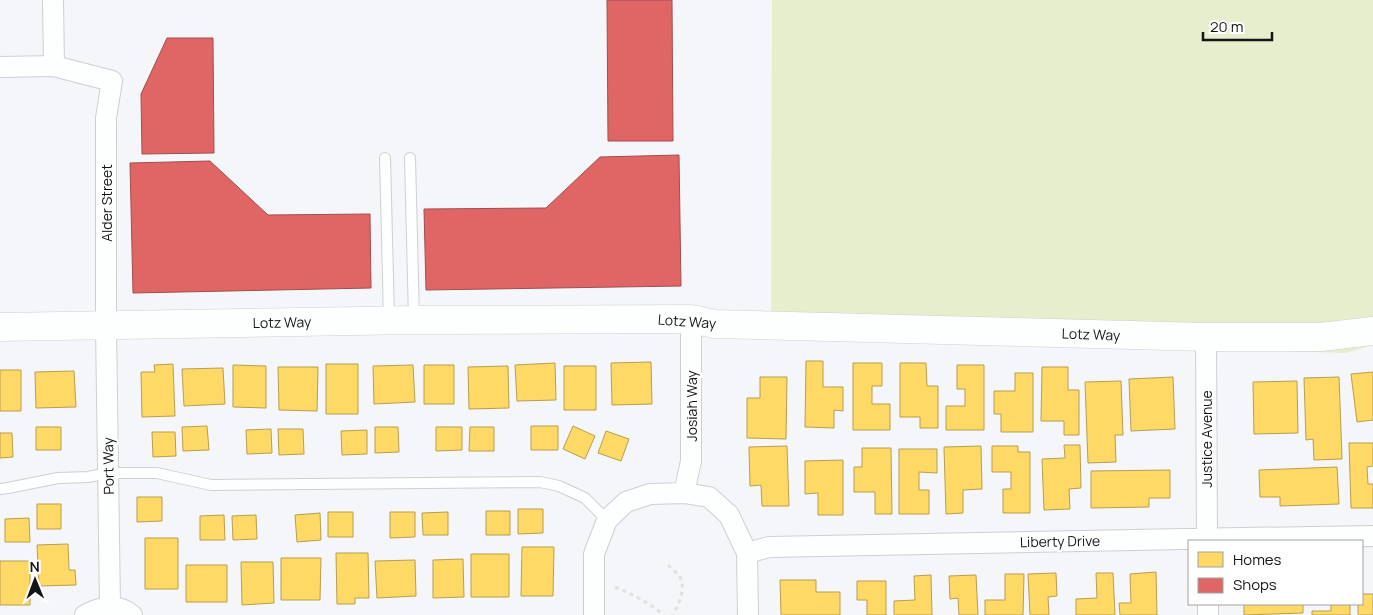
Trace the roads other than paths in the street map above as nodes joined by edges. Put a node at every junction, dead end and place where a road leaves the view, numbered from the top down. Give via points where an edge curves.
1 (52, 0) edge
2 (54, 66) junction
3 (0, 67) edge
4 (385, 158) dead end
5 (410, 158) dead end
6 (691, 319) junction
7 (401, 320) junction
8 (106, 326) junction
9 (0, 327) edge
10 (1373, 330) edge
11 (1206, 337) junction
12 (108, 473) junction
13 (0, 488) edge
14 (684, 493) junction
15 (607, 520) junction
16 (1373, 536) edge
17 (1188, 540) edge
18 (1207, 540) edge
19 (747, 553) junction
20 (110, 607) junction
21 (85, 615) edge
22 (132, 615) edge
23 (594, 615) edge
24 (748, 615) edge

1 - 2 street
2 - 3 street
2 - 8 street, Alder Street via 112,81 106,118
4 - 7 lane
5 - 7 lane
6 - 7 street, Lotz Way
6 - 11 street, Lotz Way via 715,324
6 - 14 street, Josiah Way via 691,461
7 - 8 street, Lotz Way
8 - 9 street, Lotz Way
8 - 12 street, Port Way
10 - 11 street, Lotz Way via 1321,337
11 - 18 street, Justice Avenue
12 - 13 lane
12 - 15 lane via 157,473 211,485 540,482 559,486 585,498
12 - 20 street, Port Way
14 - 15 street via 650,494 626,502
14 - 19 street via 709,497 729,516
15 - 23 street via 594,554
16 - 18 street, Liberty Drive
17 - 19 street, Liberty Drive via 769,547
19 - 24 street
20 - 21 street via 98,608
20 - 22 street

